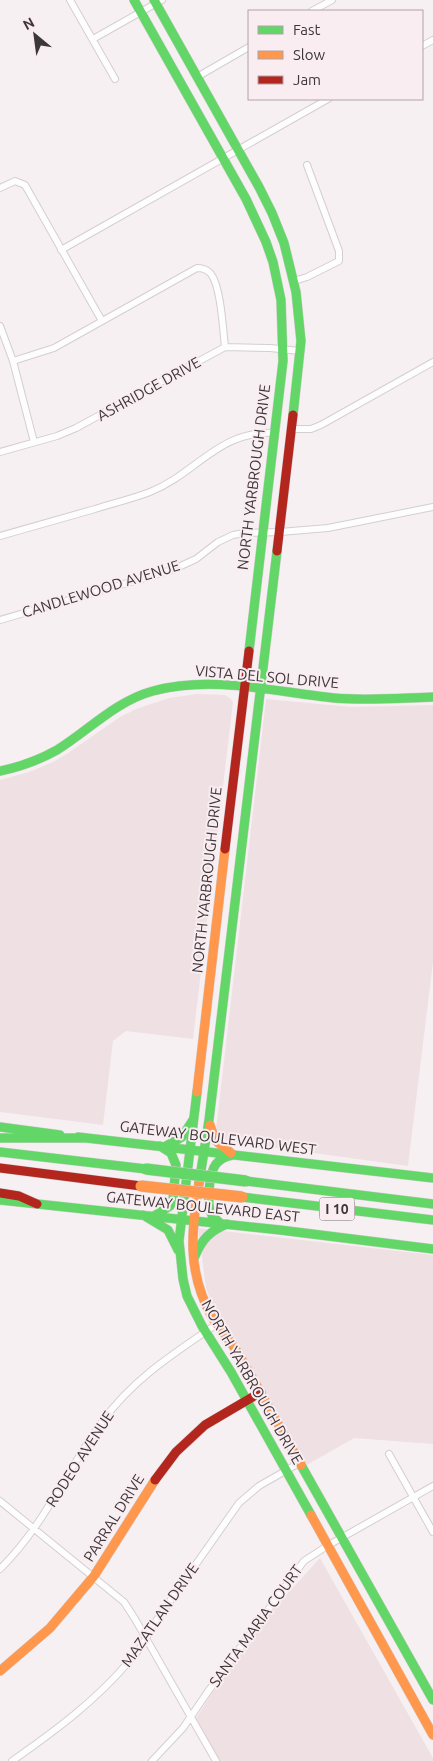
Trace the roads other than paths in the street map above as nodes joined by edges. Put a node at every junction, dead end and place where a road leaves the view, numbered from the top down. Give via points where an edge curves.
1 (70, 0) edge
2 (134, 0) edge
3 (332, 0) edge
4 (157, 1) edge
5 (314, 10) edge
6 (141, 12) junction
7 (93, 39) junction
8 (248, 48) edge
9 (197, 77) junction
10 (115, 79) dead end
11 (326, 100) edge
12 (239, 150) junction
13 (223, 158) junction
14 (307, 165) dead end
15 (0, 188) edge
16 (61, 250) junction
17 (294, 281) junction
18 (102, 321) junction
19 (0, 326) edge
20 (225, 347) junction
21 (284, 349) junction
22 (300, 351) junction
23 (13, 362) junction
24 (433, 362) edge
25 (292, 429) junction
26 (274, 433) junction
27 (34, 442) junction
28 (0, 452) edge
29 (433, 508) edge
30 (280, 532) junction
31 (262, 533) junction
32 (0, 536) edge
33 (0, 620) edge
34 (244, 688) junction
35 (260, 689) junction
36 (433, 698) edge
37 (0, 771) edge
38 (215, 939) junction
39 (230, 940) junction
40 (195, 1117) junction
41 (208, 1120) junction
42 (0, 1127) edge
43 (0, 1138) edge
44 (83, 1138) junction
45 (163, 1146) junction
46 (191, 1149) junction
47 (204, 1150) junction
48 (0, 1152) edge
49 (233, 1154) junction
50 (0, 1168) edge
51 (433, 1178) edge
52 (0, 1192) edge
53 (0, 1200) edge
54 (37, 1204) junction
55 (433, 1204) edge
56 (148, 1216) junction
57 (187, 1220) junction
58 (433, 1220) edge
59 (224, 1224) junction
60 (433, 1249) edge
61 (179, 1253) junction
62 (193, 1261) junction
63 (217, 1324) junction
64 (205, 1332) junction
65 (261, 1392) junction
66 (247, 1400) junction
67 (389, 1454) dead end
68 (299, 1463) junction
69 (285, 1471) junction
70 (433, 1486) edge
71 (413, 1497) junction
72 (0, 1500) edge
73 (35, 1528) junction
74 (433, 1532) edge
75 (342, 1538) junction
76 (327, 1546) junction
77 (0, 1569) edge
78 (94, 1576) junction
79 (386, 1617) junction
80 (372, 1624) junction
81 (147, 1640) junction
82 (0, 1671) edge
83 (433, 1700) edge
84 (191, 1716) junction
85 (433, 1735) edge
86 (12, 1761) edge
87 (152, 1761) edge
88 (216, 1761) edge

1 - 7 street
2 - 6 main road, NORTH YARBROUGH DRIVE
3 - 5 street
4 - 6 street
4 - 9 main road, NORTH YARBROUGH DRIVE
6 - 7 street
6 - 13 main road, NORTH YARBROUGH DRIVE
7 - 10 street
8 - 9 street
9 - 12 main road, NORTH YARBROUGH DRIVE
11 - 12 street
12 - 13 street
12 - 17 main road, NORTH YARBROUGH DRIVE via 279,227
13 - 16 street
13 - 21 main road, NORTH YARBROUGH DRIVE via 256,219 273,262 282,300
14 - 17 street via 340,257 324,269
15 - 16 street via 15,181 25,186
16 - 18 street
17 - 22 main road, NORTH YARBROUGH DRIVE
18 - 20 street via 196,268 203,268 216,286
18 - 23 street via 54,348
19 - 23 street
20 - 21 street
20 - 27 street, ASHRIDGE DRIVE via 93,420
21 - 22 street
21 - 26 main road, NORTH YARBROUGH DRIVE
22 - 25 main road, NORTH YARBROUGH DRIVE
23 - 27 street
24 - 25 street via 321,425 311,429
25 - 30 main road, NORTH YARBROUGH DRIVE
26 - 31 main road, NORTH YARBROUGH DRIVE
26 - 32 street via 251,433 231,440 175,479 150,492
27 - 28 street, ASHRIDGE DRIVE
29 - 30 street, CANDLEWOOD AVENUE via 328,528
30 - 31 street, CANDLEWOOD AVENUE
30 - 35 main road, NORTH YARBROUGH DRIVE
31 - 33 street, CANDLEWOOD AVENUE via 244,533 218,542 196,559 172,570
31 - 34 main road, NORTH YARBROUGH DRIVE
34 - 35 main road, VISTA DEL SOL DRIVE
34 - 37 main road, VISTA DEL SOL DRIVE via 215,684 184,685 140,695 106,714 55,750 32,762
34 - 38 main road, NORTH YARBROUGH DRIVE
35 - 36 main road, VISTA DEL SOL DRIVE via 352,699
35 - 39 main road, NORTH YARBROUGH DRIVE
38 - 39 main road
38 - 40 main road, NORTH YARBROUGH DRIVE
39 - 41 main road, NORTH YARBROUGH DRIVE
40 - 45 main road via 182,1137
40 - 46 main road, NORTH YARBROUGH DRIVE
41 - 47 main road, NORTH YARBROUGH DRIVE
41 - 49 main road via 215,1140
42 - 44 main road, GATEWAY BOULEVARD WEST
43 - 44 main road
44 - 45 main road, GATEWAY BOULEVARD WEST
45 - 46 main road, GATEWAY BOULEVARD WEST
45 - 56 main road via 171,1153 176,1165 173,1200 170,1206
46 - 47 main road, GATEWAY BOULEVARD WEST
46 - 57 main road, NORTH YARBROUGH DRIVE
47 - 49 main road, GATEWAY BOULEVARD WEST
47 - 57 main road, NORTH YARBROUGH DRIVE
48 - 55 main road, I 10, bridge
49 - 51 main road, GATEWAY BOULEVARD WEST
49 - 59 main road via 224,1157 213,1168 208,1203 212,1216
50 - 58 main road, I 10, bridge
52 - 54 main road
53 - 54 main road, GATEWAY BOULEVARD EAST
54 - 56 main road, GATEWAY BOULEVARD EAST
56 - 57 main road, GATEWAY BOULEVARD EAST
56 - 61 main road via 168,1230
57 - 59 main road, GATEWAY BOULEVARD EAST
57 - 61 main road, NORTH YARBROUGH DRIVE
57 - 62 main road, NORTH YARBROUGH DRIVE
59 - 60 main road, GATEWAY BOULEVARD EAST
59 - 62 main road via 204,1236
61 - 64 main road, NORTH YARBROUGH DRIVE via 185,1290
62 - 63 main road, NORTH YARBROUGH DRIVE via 199,1290
63 - 64 street, RODEO AVENUE
63 - 65 main road, NORTH YARBROUGH DRIVE
64 - 66 main road, NORTH YARBROUGH DRIVE
64 - 73 street, RODEO AVENUE via 160,1362 129,1389 101,1423
65 - 66 main road, PARRAL DRIVE
65 - 68 main road, NORTH YARBROUGH DRIVE
66 - 69 main road, NORTH YARBROUGH DRIVE
66 - 78 main road, PARRAL DRIVE via 206,1426 176,1452
67 - 71 street
68 - 69 street, MAZATLAN DRIVE
68 - 75 main road, NORTH YARBROUGH DRIVE
69 - 76 main road, NORTH YARBROUGH DRIVE
69 - 81 street, MAZATLAN DRIVE via 239,1503 149,1631
70 - 71 street, SANTA MARIA COURT
71 - 74 street
71 - 75 street, SANTA MARIA COURT
72 - 73 street
73 - 77 street, RODEO AVENUE
73 - 78 street
75 - 76 street, SANTA MARIA COURT
75 - 79 main road, NORTH YARBROUGH DRIVE
76 - 80 main road, NORTH YARBROUGH DRIVE
76 - 84 street, SANTA MARIA COURT via 298,1568
78 - 81 street via 124,1602
78 - 82 main road, PARRAL DRIVE via 50,1628
79 - 80 main road
79 - 83 main road, NORTH YARBROUGH DRIVE
80 - 85 main road, NORTH YARBROUGH DRIVE
81 - 84 street
81 - 86 street, MAZATLAN DRIVE via 95,1697 67,1722
84 - 87 street, SANTA MARIA COURT via 184,1728
84 - 88 street

